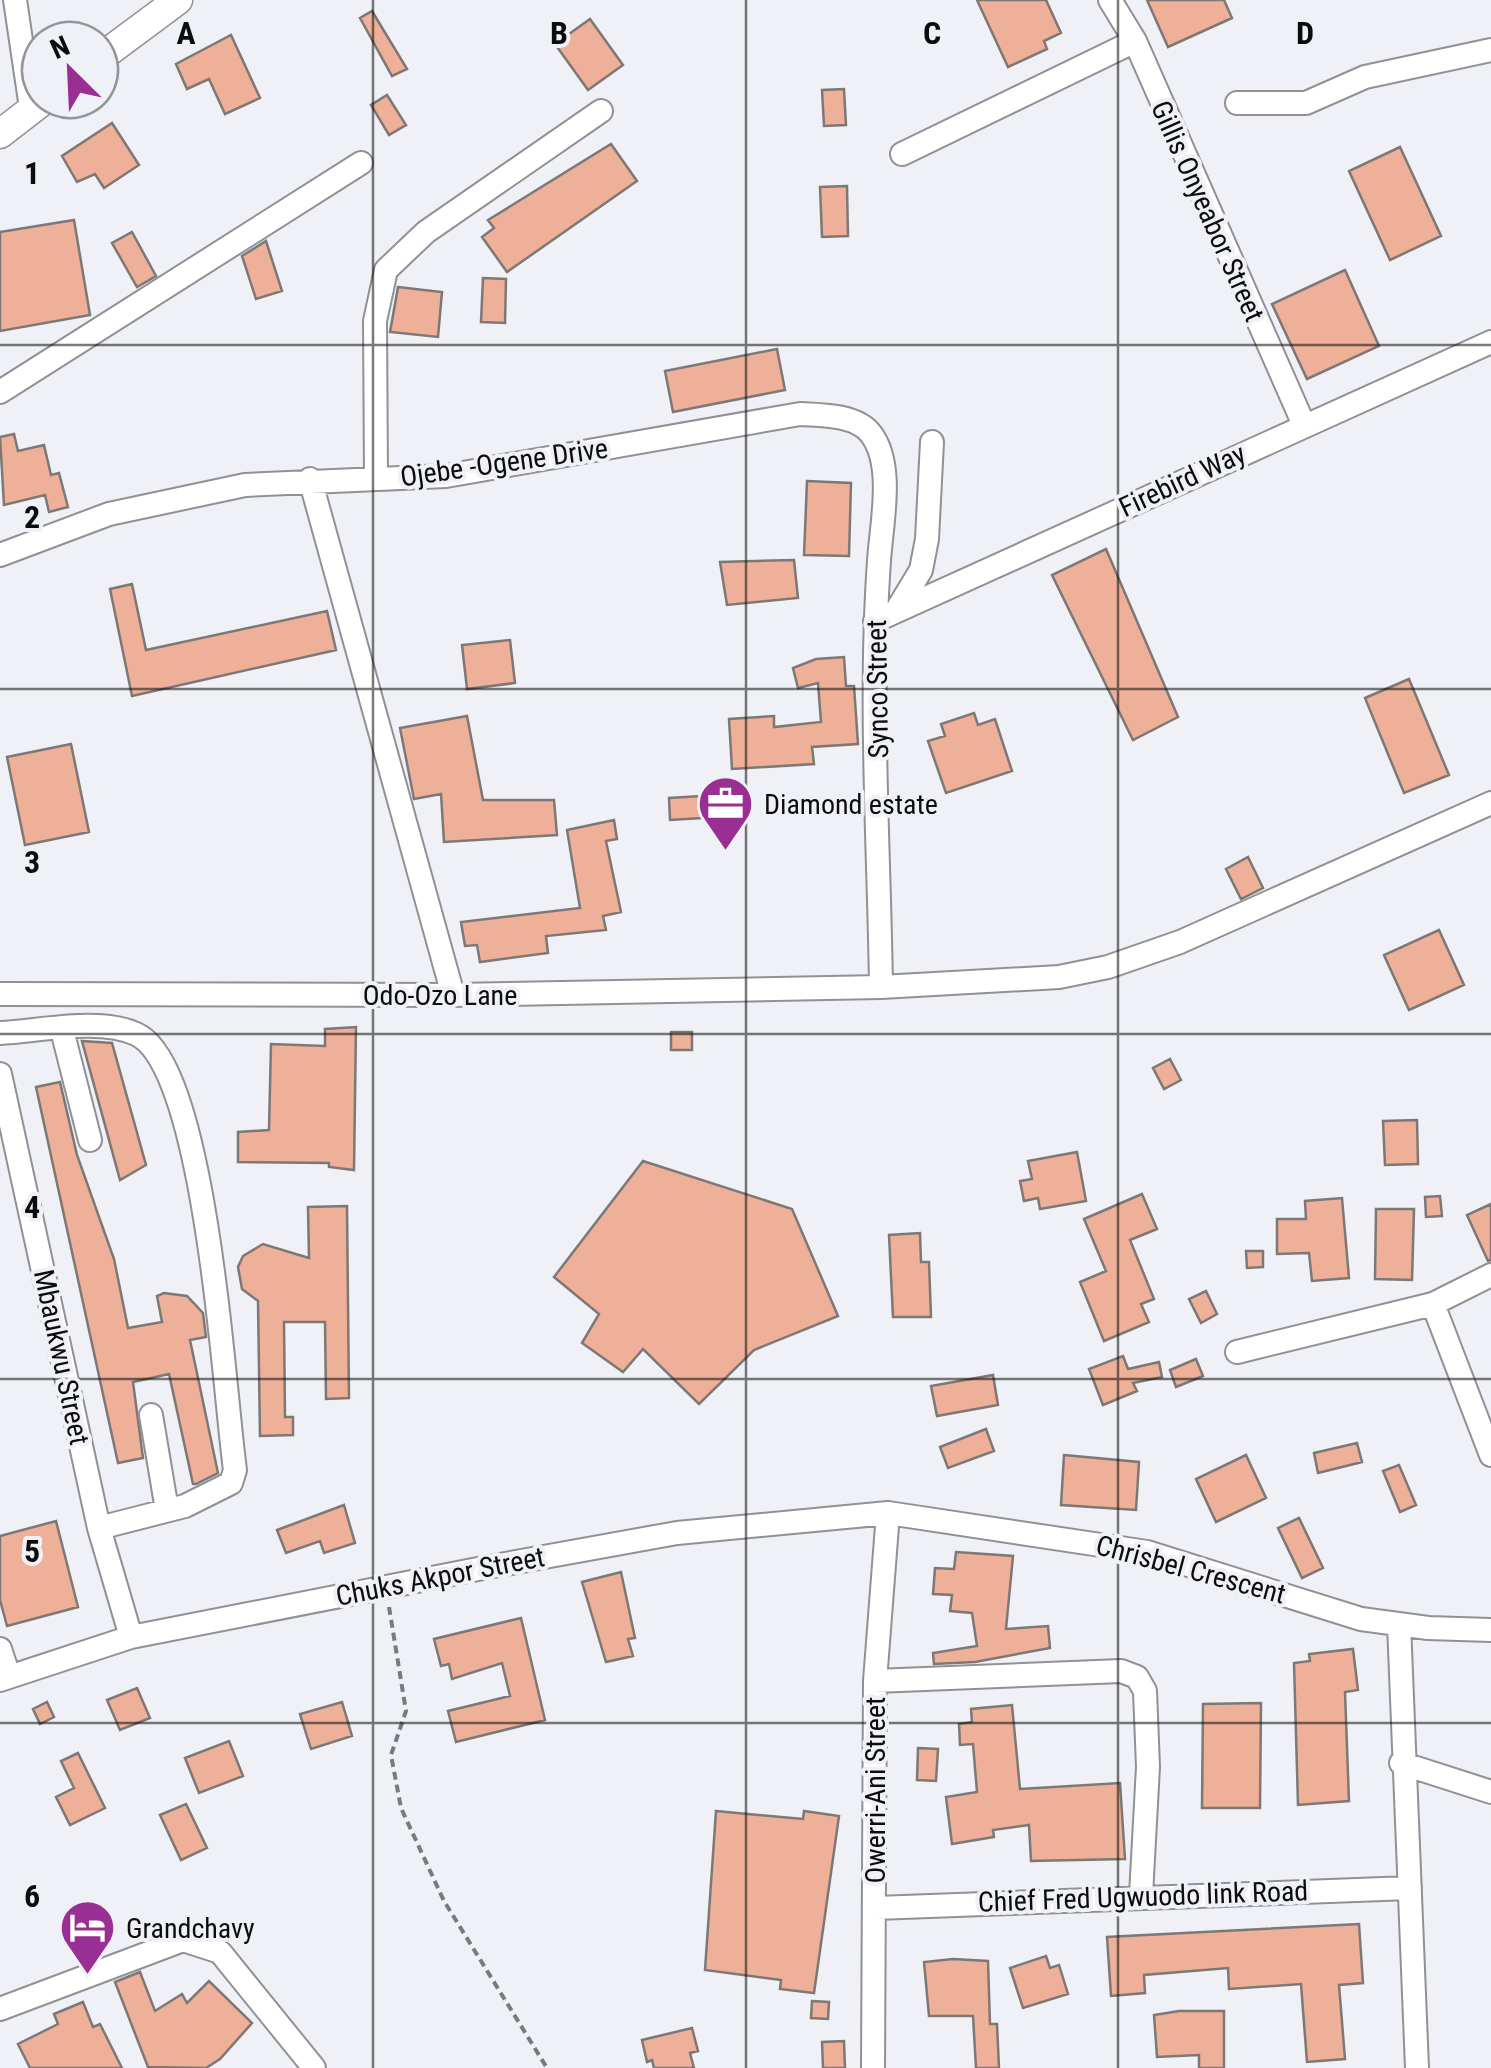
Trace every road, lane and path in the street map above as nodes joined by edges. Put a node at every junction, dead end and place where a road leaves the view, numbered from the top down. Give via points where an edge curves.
1 (178, 0) edge
2 (1110, 0) edge
3 (1135, 40) junction
4 (120, 43) edge
5 (1491, 50) edge
6 (1237, 103) dead end
7 (601, 111) dead end
8 (20, 118) edge
9 (0, 134) edge
10 (902, 154) dead end
11 (361, 162) dead end
12 (1491, 342) edge
13 (0, 392) edge
14 (1304, 425) junction
15 (932, 442) dead end
16 (879, 452) joint
17 (376, 478) junction
18 (310, 479) junction
19 (0, 555) edge
20 (898, 608) junction
21 (876, 621) junction
22 (1491, 803) edge
23 (881, 987) junction
24 (0, 994) edge
25 (453, 996) junction
26 (62, 1030) junction
27 (0, 1033) edge
28 (0, 1074) edge
29 (90, 1140) dead end
30 (1491, 1275) edge
31 (1432, 1304) junction
32 (1237, 1352) dead end
33 (152, 1415) dead end
34 (1491, 1455) edge
35 (167, 1510) junction
36 (888, 1513) junction
37 (99, 1528) junction
38 (386, 1586) junction
39 (1399, 1624) junction
40 (1491, 1630) edge
41 (132, 1638) junction
42 (0, 1649) edge
43 (5, 1678) edge
44 (874, 1682) junction
45 (1402, 1763) junction
46 (1491, 1792) edge
47 (1410, 1888) junction
48 (1141, 1895) junction
49 (876, 1908) junction
50 (0, 2009) edge
51 (314, 2068) edge
52 (547, 2068) edge
53 (873, 2068) edge
54 (1417, 2068) edge

1 - 4 street
2 - 3 street, Gillis Onyeabor Street
3 - 10 street
3 - 14 street, Gillis Onyeabor Street
5 - 6 street via 1365,77 1306,103
7 - 17 street via 426,232 386,270 375,320
8 - 9 street
11 - 13 street
12 - 14 street, Firebird Way
14 - 20 street, Firebird Way
15 - 20 street via 921,570
16 - 17 street, Ojebe -Ogene Drive via 871,433 850,421 800,414 476,472
16 - 21 street, Synco Street via 884,494
17 - 18 street, Ojebe -Ogene Drive
18 - 19 street, Ojebe -Ogene Drive via 138,506
18 - 25 street
20 - 21 street, Firebird Way
21 - 23 street, Synco Street
22 - 23 street, Odo-Ozo Lane via 1180,942 1108,966 1059,976
23 - 25 street, Odo-Ozo Lane
24 - 25 street, Odo-Ozo Lane
26 - 27 street
26 - 29 street
26 - 35 street via 116,1027 139,1035 160,1054 204,1212 235,1470 221,1491
28 - 37 street, Mbaukwu Street
30 - 31 street
31 - 32 street
31 - 34 street
33 - 35 street
35 - 37 street
36 - 38 street, Chuks Akpor Street via 677,1533
36 - 39 street, Chrisbel Crescent via 1147,1552 1361,1619
36 - 44 street, Owerri-Ani Street
37 - 41 street, Mbaukwu Street
38 - 41 street, Chuks Akpor Street
38 - 52 path via 406,1711 391,1755 401,1808 444,1901
39 - 40 street, Chrisbel Crescent
39 - 45 street
41 - 43 street, Chuks Akpor Street
42 - 43 street
44 - 48 street via 1121,1670 1137,1677 1144,1691 1148,1767
44 - 49 street, Owerri-Ani Street
45 - 46 street
45 - 47 street
47 - 48 street, Chief Fred Ugwuodo link Road
47 - 54 street
48 - 49 street, Chief Fred Ugwuodo link Road
49 - 53 street, Owerri-Ani Street
50 - 51 street via 169,1944 196,1943 220,1952

